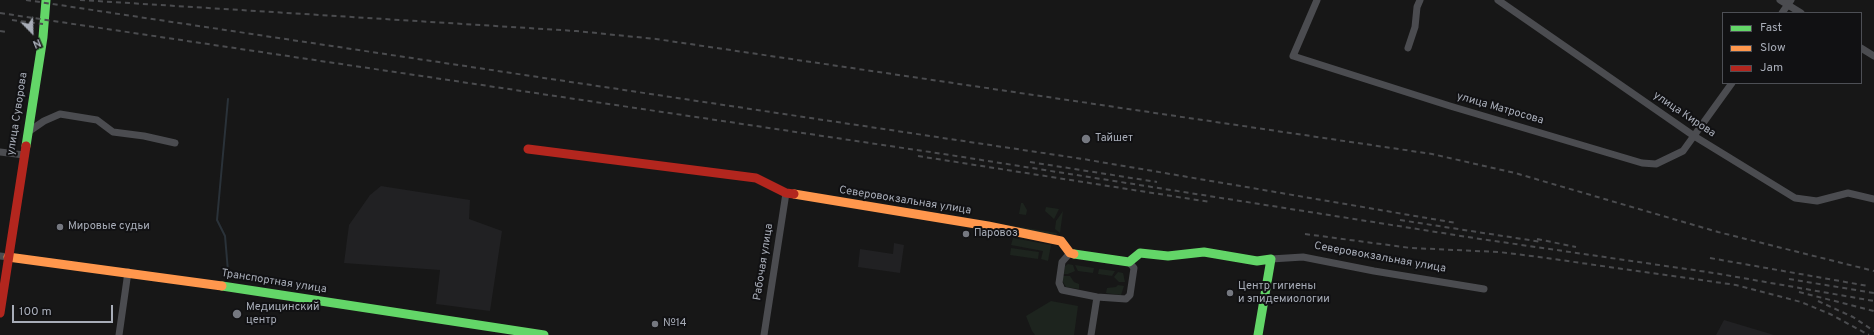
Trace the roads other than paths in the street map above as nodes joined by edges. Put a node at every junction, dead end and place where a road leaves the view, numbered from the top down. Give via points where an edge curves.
1 (46, 0) edge
2 (1317, 0) edge
3 (1420, 0) edge
4 (1498, 0) edge
5 (1780, 0) edge
6 (1789, 3) edge
7 (1783, 12) edge
8 (1800, 12) edge
9 (1408, 48) dead end
10 (1862, 49) edge
11 (1874, 56) edge
12 (1731, 84) edge
13 (28, 132) junction
14 (1694, 136) junction
15 (176, 143) dead end
16 (528, 149) dead end
17 (0, 152) edge
18 (24, 155) junction
19 (786, 193) junction
20 (1874, 199) edge
21 (1070, 253) junction
22 (4, 256) edge
23 (1271, 259) junction
24 (1130, 262) junction
25 (128, 272) junction
26 (1484, 289) dead end
27 (1097, 297) junction
28 (0, 313) edge
29 (119, 335) edge
30 (544, 335) edge
31 (764, 335) edge
32 (1090, 335) edge
33 (1258, 335) edge

1 - 13 street, улица Суворова via 43,37
2 - 14 street, улица Матросова via 1293,56 1450,106 1642,162 1656,164 1670,158 1683,151
3 - 9 street
4 - 14 street, улица Кирова
5 - 6 street
6 - 7 street
6 - 8 street
10 - 11 street
12 - 14 street, улица Матросова
13 - 15 street via 60,114 97,120 113,132
13 - 18 street, улица Суворова
14 - 20 street, улица Кирова via 1795,198 1817,201 1848,193
16 - 19 street, Северовокзальная улица via 756,178
17 - 18 street
18 - 22 street, улица Суворова
19 - 21 street, Северовокзальная улица via 988,226 1061,241
19 - 31 street, Рабочая улица
21 - 24 street
21 - 27 street via 1062,262 1059,283 1062,290
22 - 25 street, Транспортная улица
22 - 28 street, улица Суворова
23 - 24 street, Северовокзальная улица via 1257,261 1204,252 1168,256 1140,253
23 - 26 street, Северовокзальная улица via 1303,257
23 - 33 street
24 - 27 street via 1134,268 1130,295 1126,300
25 - 29 street
25 - 30 street, Транспортная улица
27 - 32 street

